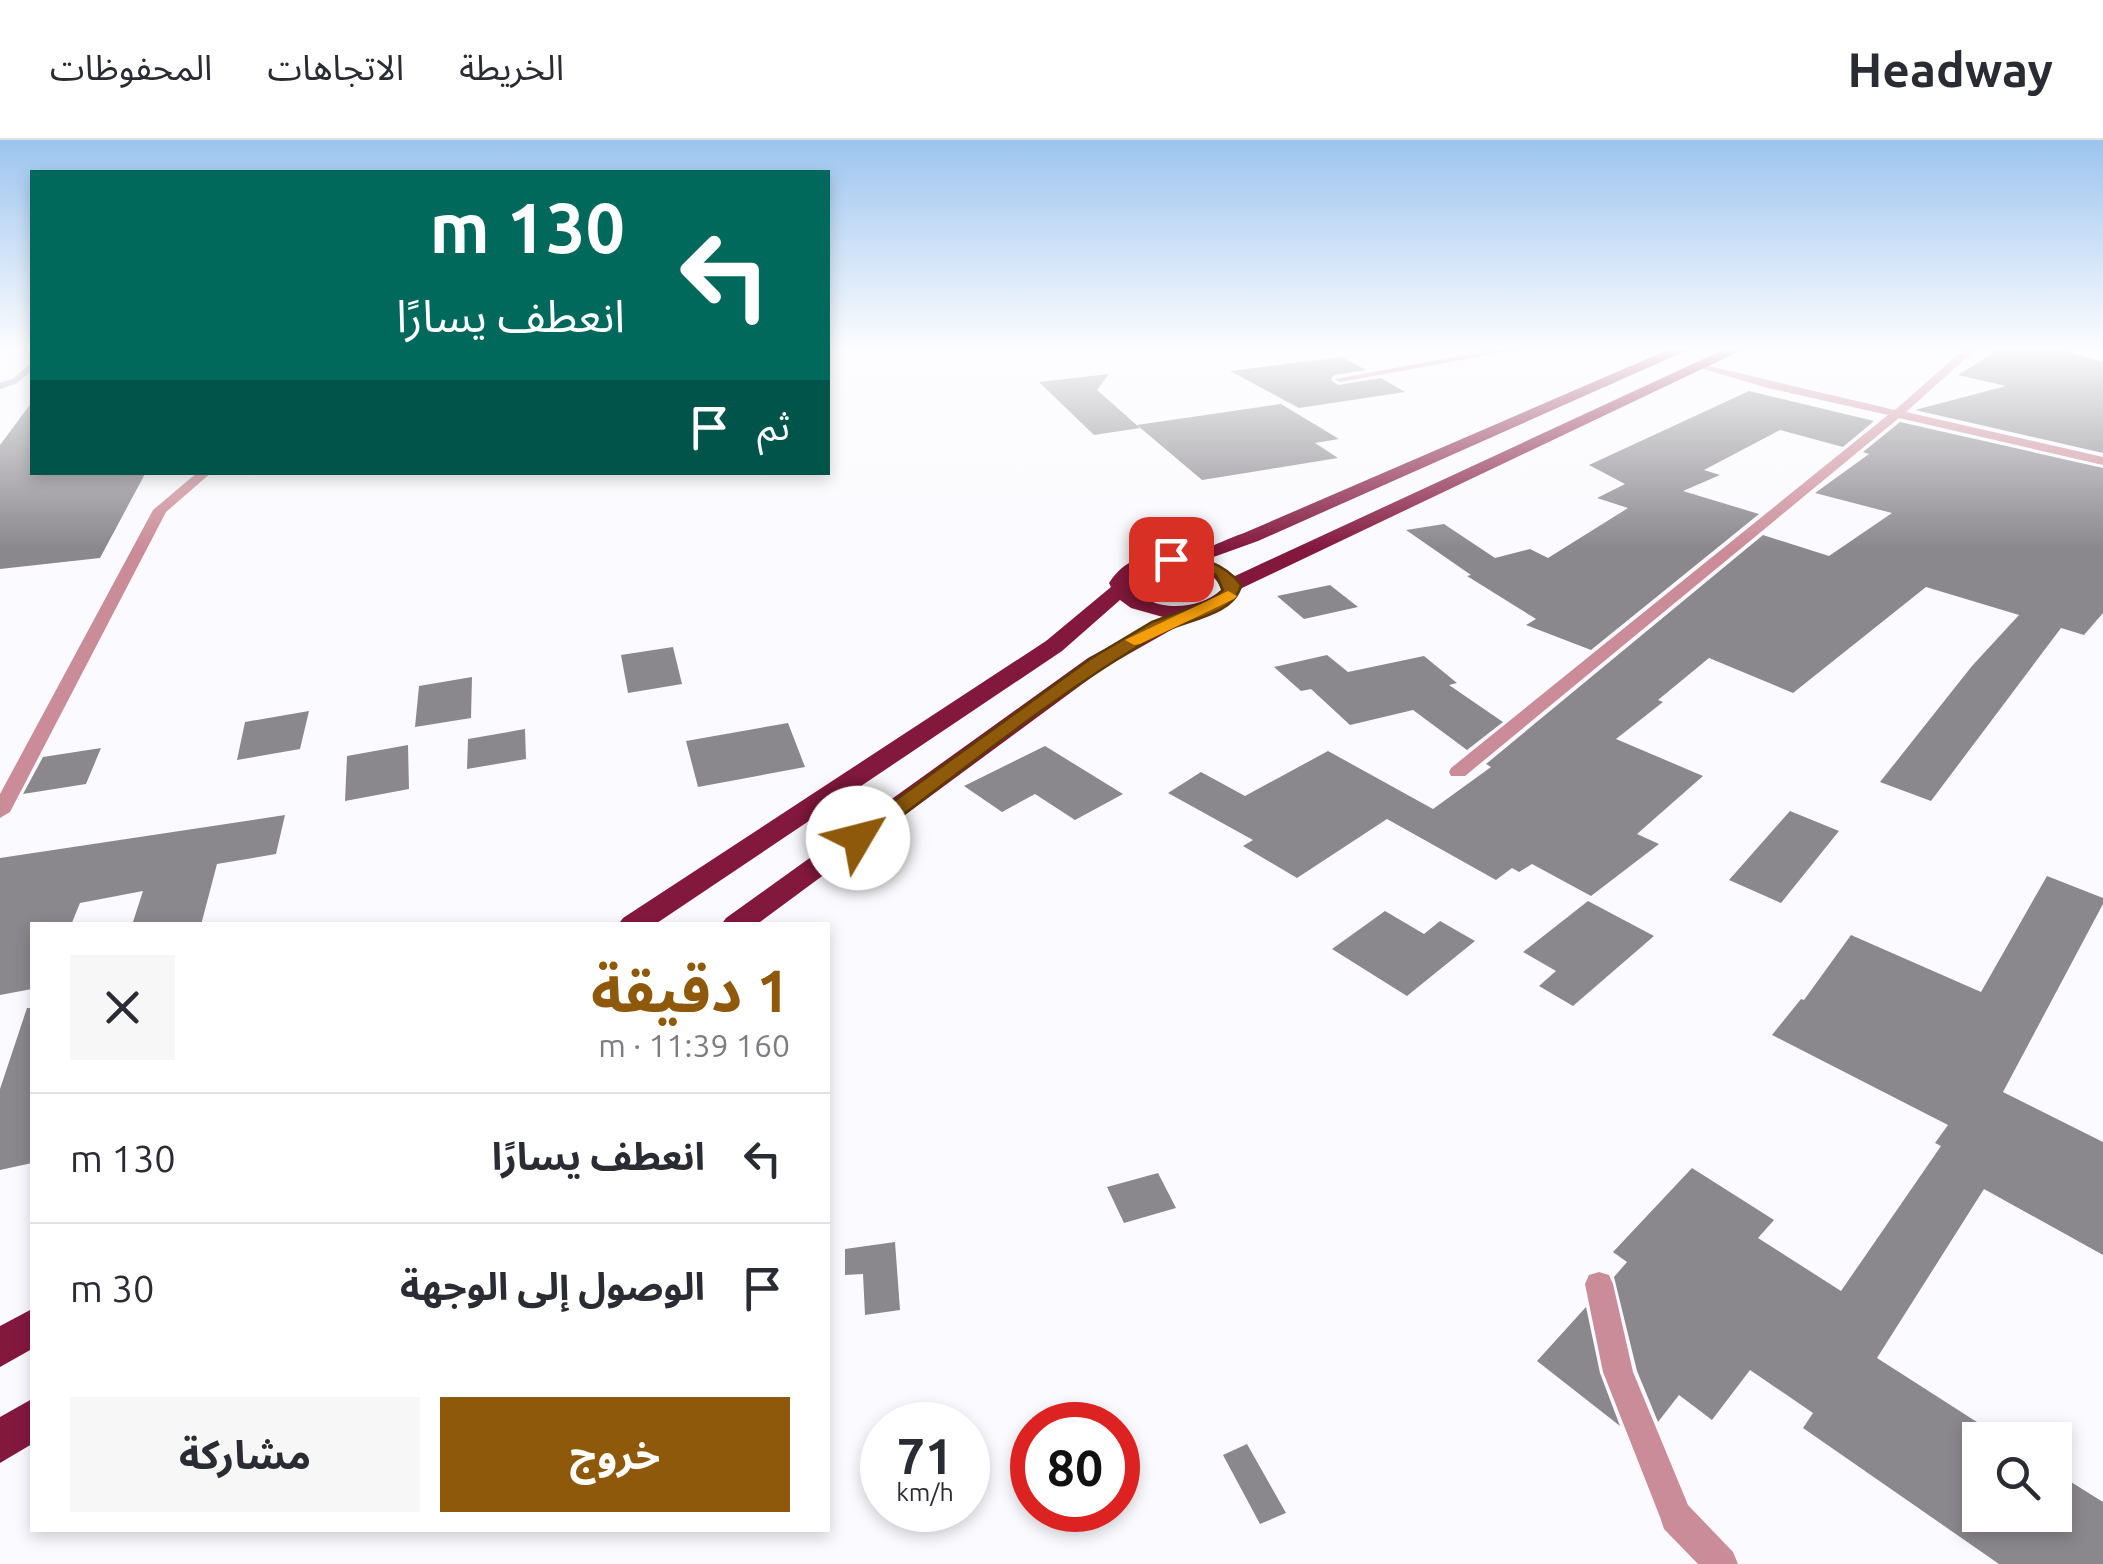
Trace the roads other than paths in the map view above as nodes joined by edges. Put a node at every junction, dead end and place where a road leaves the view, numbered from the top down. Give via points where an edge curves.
1 (1529, 415) edge
2 (1597, 415) edge
3 (1895, 415) edge
4 (1903, 415) edge
5 (2103, 461) edge
6 (202, 475) edge
7 (1185, 560) junction
8 (1232, 585) junction
9 (1120, 590) junction
10 (1193, 610) junction
11 (1458, 772) dead end
12 (0, 812) edge
13 (639, 922) edge
14 (740, 922) edge
15 (1599, 1284) dead end
16 (30, 1327) edge
17 (0, 1348) edge
18 (30, 1420) edge
19 (0, 1442) edge
20 (1721, 1564) edge

1 - 7 highway
2 - 8 highway
3 - 11 street
4 - 5 street
6 - 12 street via 160,510
7 - 8 highway via 1222,572
7 - 9 highway via 1134,566 1120,577
8 - 10 highway via 1218,604
9 - 10 highway via 1148,607
9 - 13 highway via 1054,646
10 - 14 highway via 1096,663
15 - 20 street via 1618,1372 1676,1517
16 - 17 highway
18 - 19 highway

